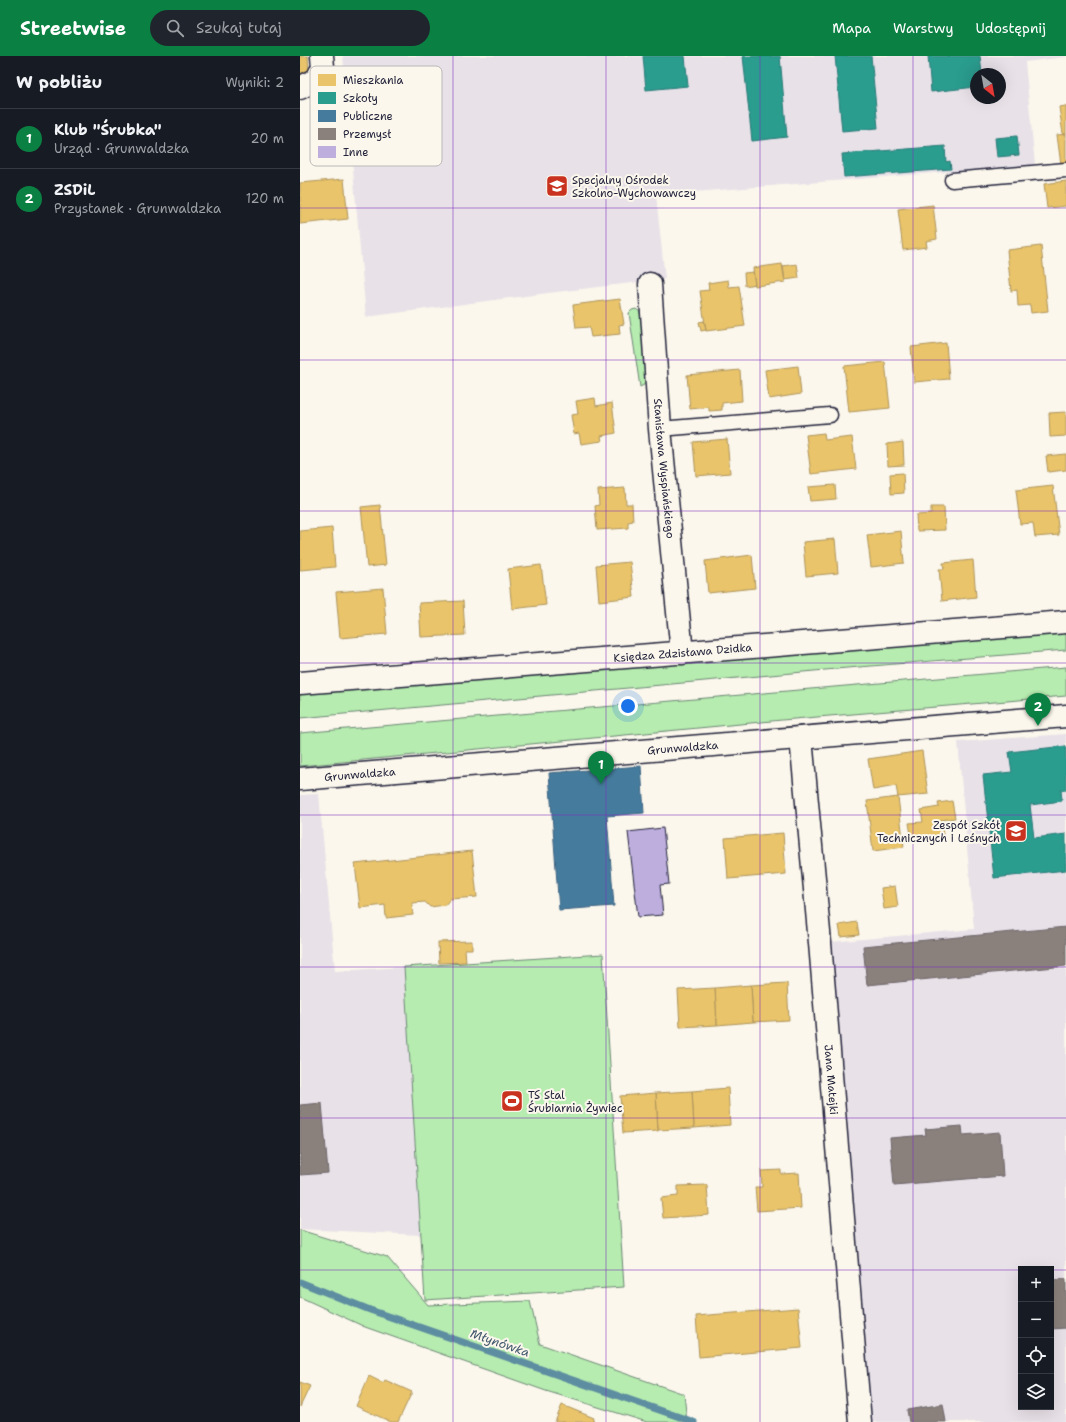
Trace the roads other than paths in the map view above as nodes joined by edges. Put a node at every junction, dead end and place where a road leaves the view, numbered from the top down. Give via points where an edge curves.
1 (322, 56) edge
2 (323, 66) edge
3 (310, 82) edge
4 (300, 88) edge
5 (1066, 170) edge
6 (952, 180) dead end
7 (650, 284) dead end
8 (830, 415) dead end
9 (660, 428) junction
10 (1066, 622) edge
11 (682, 653) junction
12 (300, 683) edge
13 (1066, 716) edge
14 (801, 738) junction
15 (300, 779) edge
16 (860, 1422) edge

1 - 2 street
3 - 4 street
5 - 6 lane
7 - 9 street, Stanisława Wyspiańskiego
8 - 9 lane
9 - 11 street, Stanisława Wyspiańskiego
10 - 11 street, Księdza Zdzisława Dzidka
11 - 12 street, Księdza Zdzisława Dzidka
13 - 14 street, Grunwaldzka
14 - 15 street, Grunwaldzka
14 - 16 street, Jana Matejki

